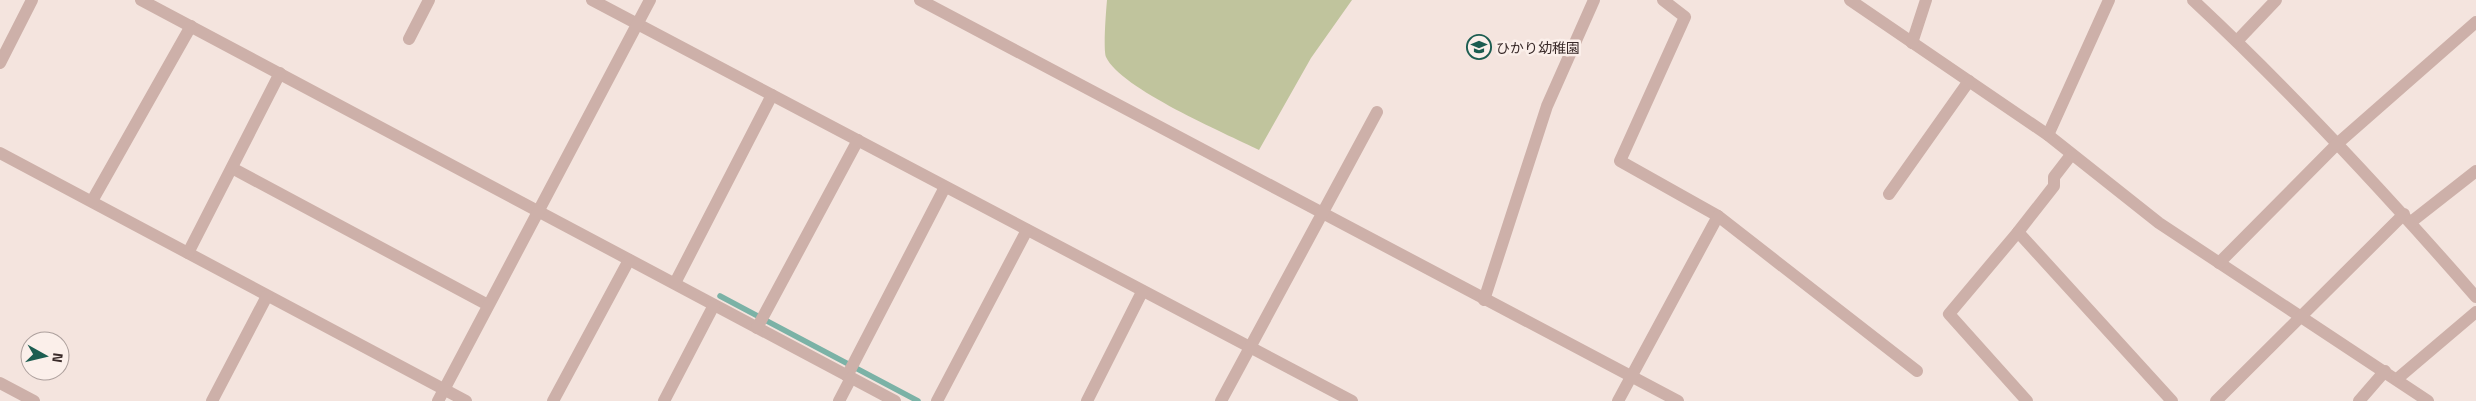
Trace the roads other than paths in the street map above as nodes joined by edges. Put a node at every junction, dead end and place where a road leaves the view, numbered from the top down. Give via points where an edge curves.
1 (32, 0) edge
2 (141, 0) edge
3 (429, 0) edge
4 (592, 0) edge
5 (650, 0) edge
6 (920, 0) edge
7 (1594, 0) edge
8 (1663, 0) edge
9 (1850, 0) edge
10 (1926, 0) edge
11 (2110, 0) edge
12 (2193, 0) edge
13 (2276, 0) edge
14 (2476, 22) edge
15 (638, 24) junction
16 (191, 26) junction
17 (409, 40) dead end
18 (2237, 41) junction
19 (1912, 43) junction
20 (0, 63) edge
21 (280, 73) junction
22 (1969, 81) junction
23 (772, 95) junction
24 (1377, 112) dead end
25 (2048, 134) junction
26 (858, 140) junction
27 (2336, 144) junction
28 (0, 153) edge
29 (2071, 155) junction
30 (232, 168) junction
31 (2476, 171) edge
32 (945, 187) junction
33 (1889, 194) dead end
34 (92, 201) junction
35 (537, 211) junction
36 (1322, 212) junction
37 (1718, 216) junction
38 (2407, 218) junction
39 (1027, 230) junction
40 (2018, 232) junction
41 (188, 253) junction
42 (629, 260) junction
43 (2219, 263) junction
44 (675, 283) junction
45 (1142, 292) junction
46 (267, 296) junction
47 (2476, 297) edge
48 (1484, 300) junction
49 (488, 305) junction
50 (714, 305) junction
51 (2476, 312) edge
52 (2299, 316) junction
53 (2465, 321) junction
54 (761, 322) junction
55 (2476, 329) edge
56 (1250, 346) junction
57 (1917, 371) dead end
58 (850, 372) junction
59 (2386, 372) junction
60 (1631, 376) junction
61 (2397, 379) junction
62 (0, 383) edge
63 (444, 389) junction
64 (34, 401) edge
65 (212, 401) edge
66 (438, 401) edge
67 (466, 401) edge
68 (554, 401) edge
69 (664, 401) edge
70 (839, 401) edge
71 (895, 401) edge
72 (937, 401) edge
73 (1087, 401) edge
74 (1221, 401) edge
75 (1352, 401) edge
76 (1618, 401) edge
77 (1678, 401) edge
78 (2027, 401) edge
79 (2172, 401) edge
80 (2216, 401) edge
81 (2359, 401) edge
82 (2428, 401) edge

1 - 20 street
2 - 16 street
3 - 17 street
4 - 15 street
5 - 15 street
6 - 36 street
7 - 48 street via 1546,106
8 - 37 street via 1685,17 1620,161
9 - 19 street
10 - 19 street
11 - 25 street
12 - 18 street
13 - 18 street
14 - 27 street
15 - 23 street
15 - 35 street
16 - 21 street
16 - 34 street
18 - 27 street
19 - 22 street
21 - 30 street
21 - 35 street
22 - 25 street
22 - 33 street
23 - 26 street
23 - 44 street
24 - 36 street
25 - 29 street
26 - 32 street
26 - 54 street
27 - 38 street
27 - 43 street
28 - 34 street
29 - 40 street via 2054,177 2054,186
29 - 43 street
30 - 41 street
30 - 49 street
31 - 38 street
32 - 39 street
32 - 58 street
34 - 41 street
35 - 42 street
35 - 49 street
36 - 48 street
36 - 56 street
37 - 57 street
37 - 60 street
38 - 47 street
38 - 52 street
39 - 45 street
39 - 72 street
40 - 78 street via 1949,314
40 - 79 street
41 - 46 street
42 - 44 street
42 - 68 street
43 - 52 street
44 - 50 street
45 - 56 street
45 - 73 street
46 - 63 street
46 - 65 street
48 - 60 street
49 - 63 street
50 - 54 street
50 - 69 street
51 - 53 street
52 - 59 street
52 - 80 street
53 - 55 street
53 - 61 street
54 - 58 street
56 - 74 street
56 - 75 street
58 - 70 street
58 - 71 street
59 - 61 street
59 - 81 street
60 - 76 street
60 - 77 street
61 - 82 street
62 - 64 street
63 - 66 street
63 - 67 street

